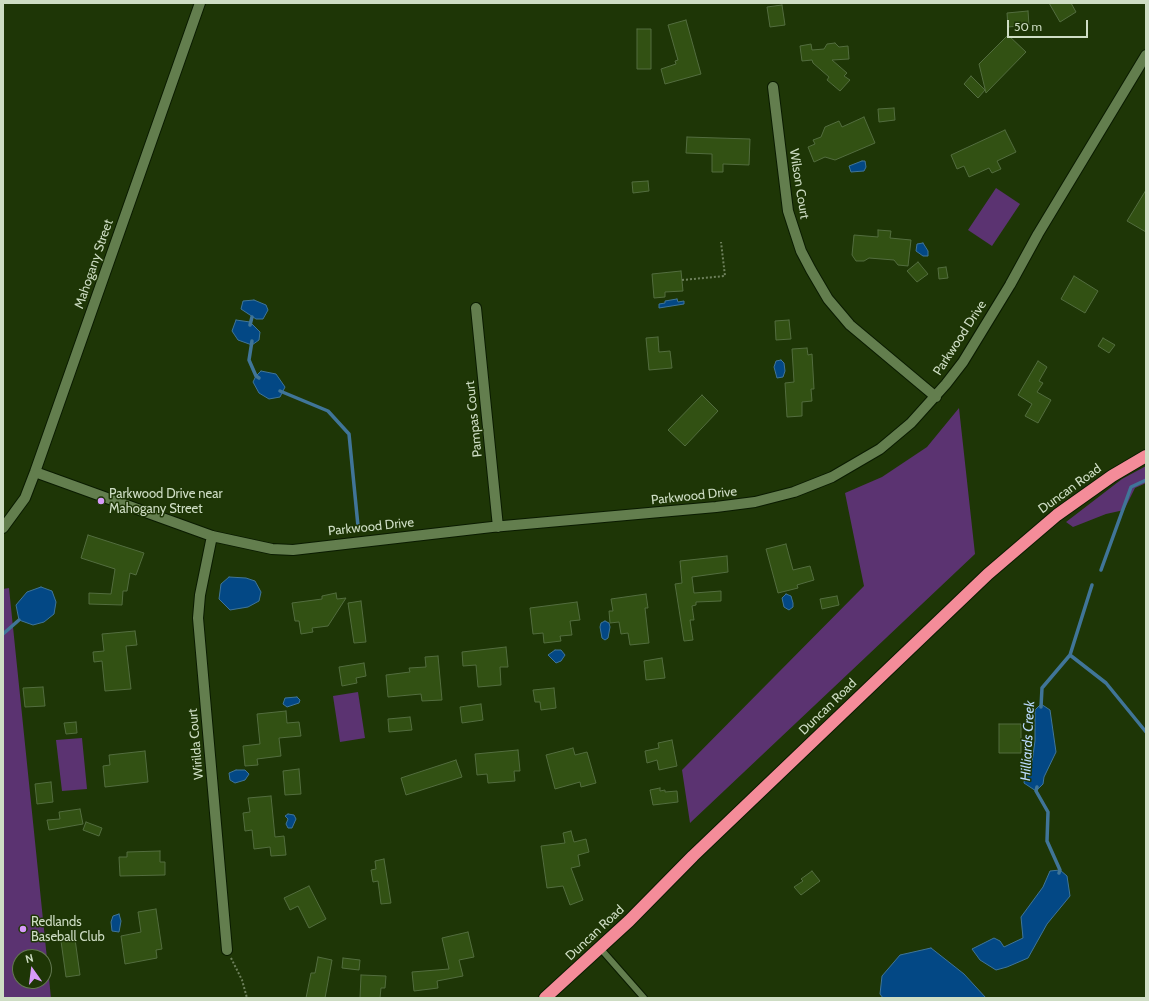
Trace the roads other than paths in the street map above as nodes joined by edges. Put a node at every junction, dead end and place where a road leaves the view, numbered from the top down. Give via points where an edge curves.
1 (200, 3) edge
2 (1146, 55) edge
3 (773, 87) dead end
4 (476, 308) dead end
5 (936, 397) junction
6 (1146, 456) edge
7 (35, 472) junction
8 (498, 527) junction
9 (3, 528) edge
10 (212, 536) junction
11 (600, 948) junction
12 (227, 950) road end
13 (545, 998) edge
14 (644, 998) edge

1 - 7 street, Mahogany Street
2 - 5 street, Parkwood Drive via 971,349
3 - 5 street, Wilson Court via 788,210 810,270 828,299 850,325
4 - 8 street, Pampas Court
5 - 8 street, Parkwood Drive via 911,423 880,449 832,477 794,492 747,503
6 - 11 highway, Duncan Road via 1112,476 1057,515 1003,560
7 - 9 street, Mahogany Street via 25,498
7 - 10 street, Parkwood Drive
8 - 10 street, Parkwood Drive via 293,550 272,549
10 - 12 street, Wirilda Court via 198,618
11 - 13 highway, Duncan Road
11 - 14 lane

